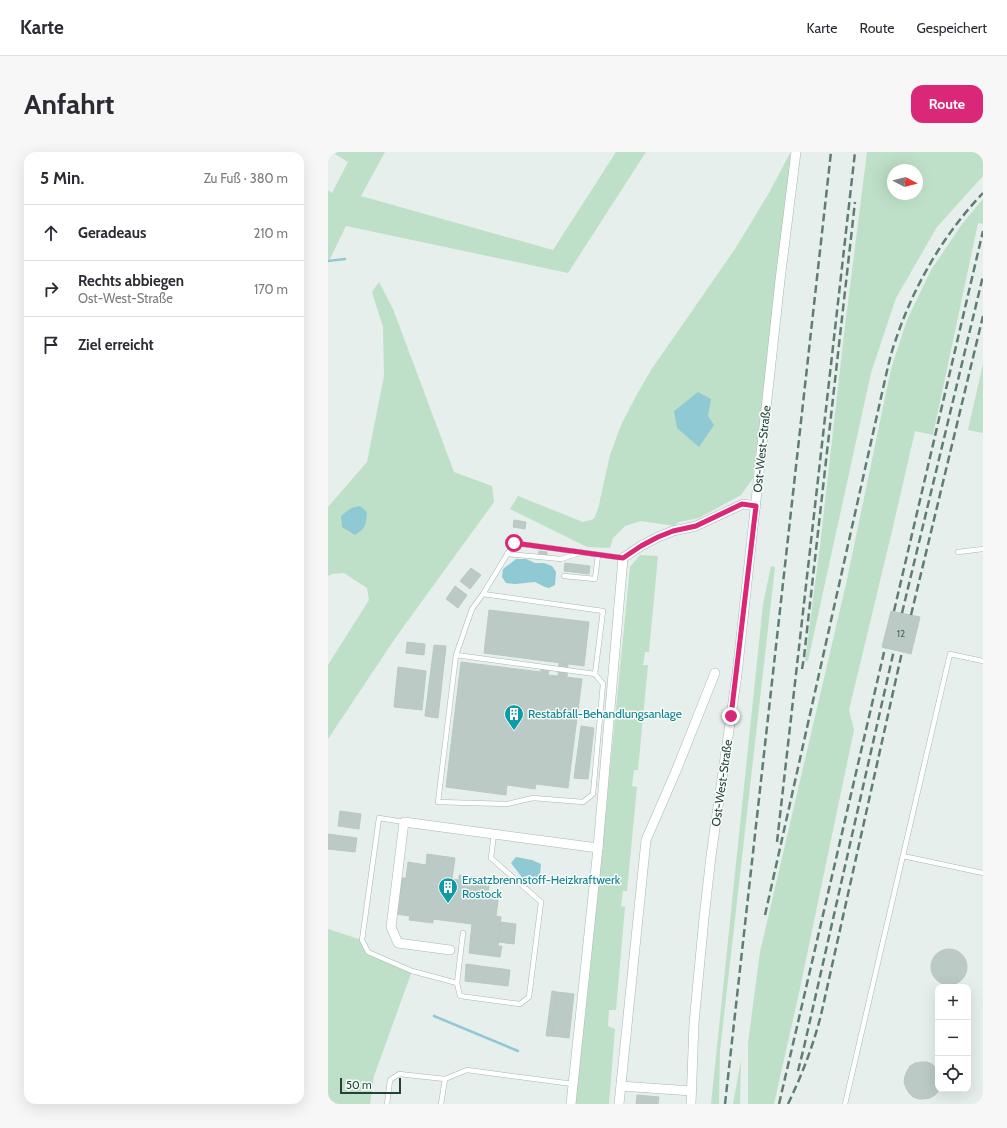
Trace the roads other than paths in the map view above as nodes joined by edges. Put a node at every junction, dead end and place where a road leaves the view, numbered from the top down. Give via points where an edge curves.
1 (796, 152) edge
2 (756, 506) junction
3 (983, 549) edge
4 (583, 552) junction
5 (958, 552) dead end
6 (507, 554) junction
7 (598, 555) junction
8 (623, 558) junction
9 (564, 576) dead end
10 (483, 594) junction
11 (456, 655) junction
12 (983, 661) edge
13 (715, 673) dead end
14 (595, 674) junction
15 (404, 822) junction
16 (494, 833) junction
17 (598, 848) junction
18 (902, 856) junction
19 (983, 874) edge
20 (464, 933) dead end
21 (450, 950) dead end
22 (457, 983) junction
23 (444, 1079) junction
24 (573, 1084) junction
25 (621, 1086) junction
26 (691, 1091) junction
27 (387, 1104) edge
28 (441, 1104) edge
29 (571, 1104) edge
30 (619, 1104) edge
31 (691, 1104) edge
32 (845, 1104) edge

1 - 2 street, Ost-West-Straße
2 - 8 street via 742,504 696,526 658,537
2 - 26 street, Ost-West-Straße via 737,674 704,918 694,1023
3 - 5 lane
4 - 6 lane via 561,559
4 - 6 lane via 514,543
4 - 7 lane
6 - 10 lane
7 - 8 lane
7 - 9 lane via 595,580
8 - 17 street
10 - 11 lane via 472,609
10 - 14 lane via 603,611
11 - 14 lane
11 - 14 lane via 438,802 507,804 533,798 583,802 593,794 603,684
12 - 18 lane via 950,654
13 - 25 street via 646,840
15 - 16 street
15 - 21 street via 391,927 398,943
15 - 22 lane via 378,818 362,940 368,952 412,971
16 - 17 street
16 - 22 lane via 491,858 540,902 529,997 520,1004 460,996
17 - 24 street
18 - 19 lane
18 - 32 lane
20 - 22 lane
23 - 24 lane via 467,1070
23 - 27 lane via 399,1074 390,1080
23 - 28 lane
24 - 29 street
25 - 26 street
25 - 30 street
26 - 31 street, Ost-West-Straße

